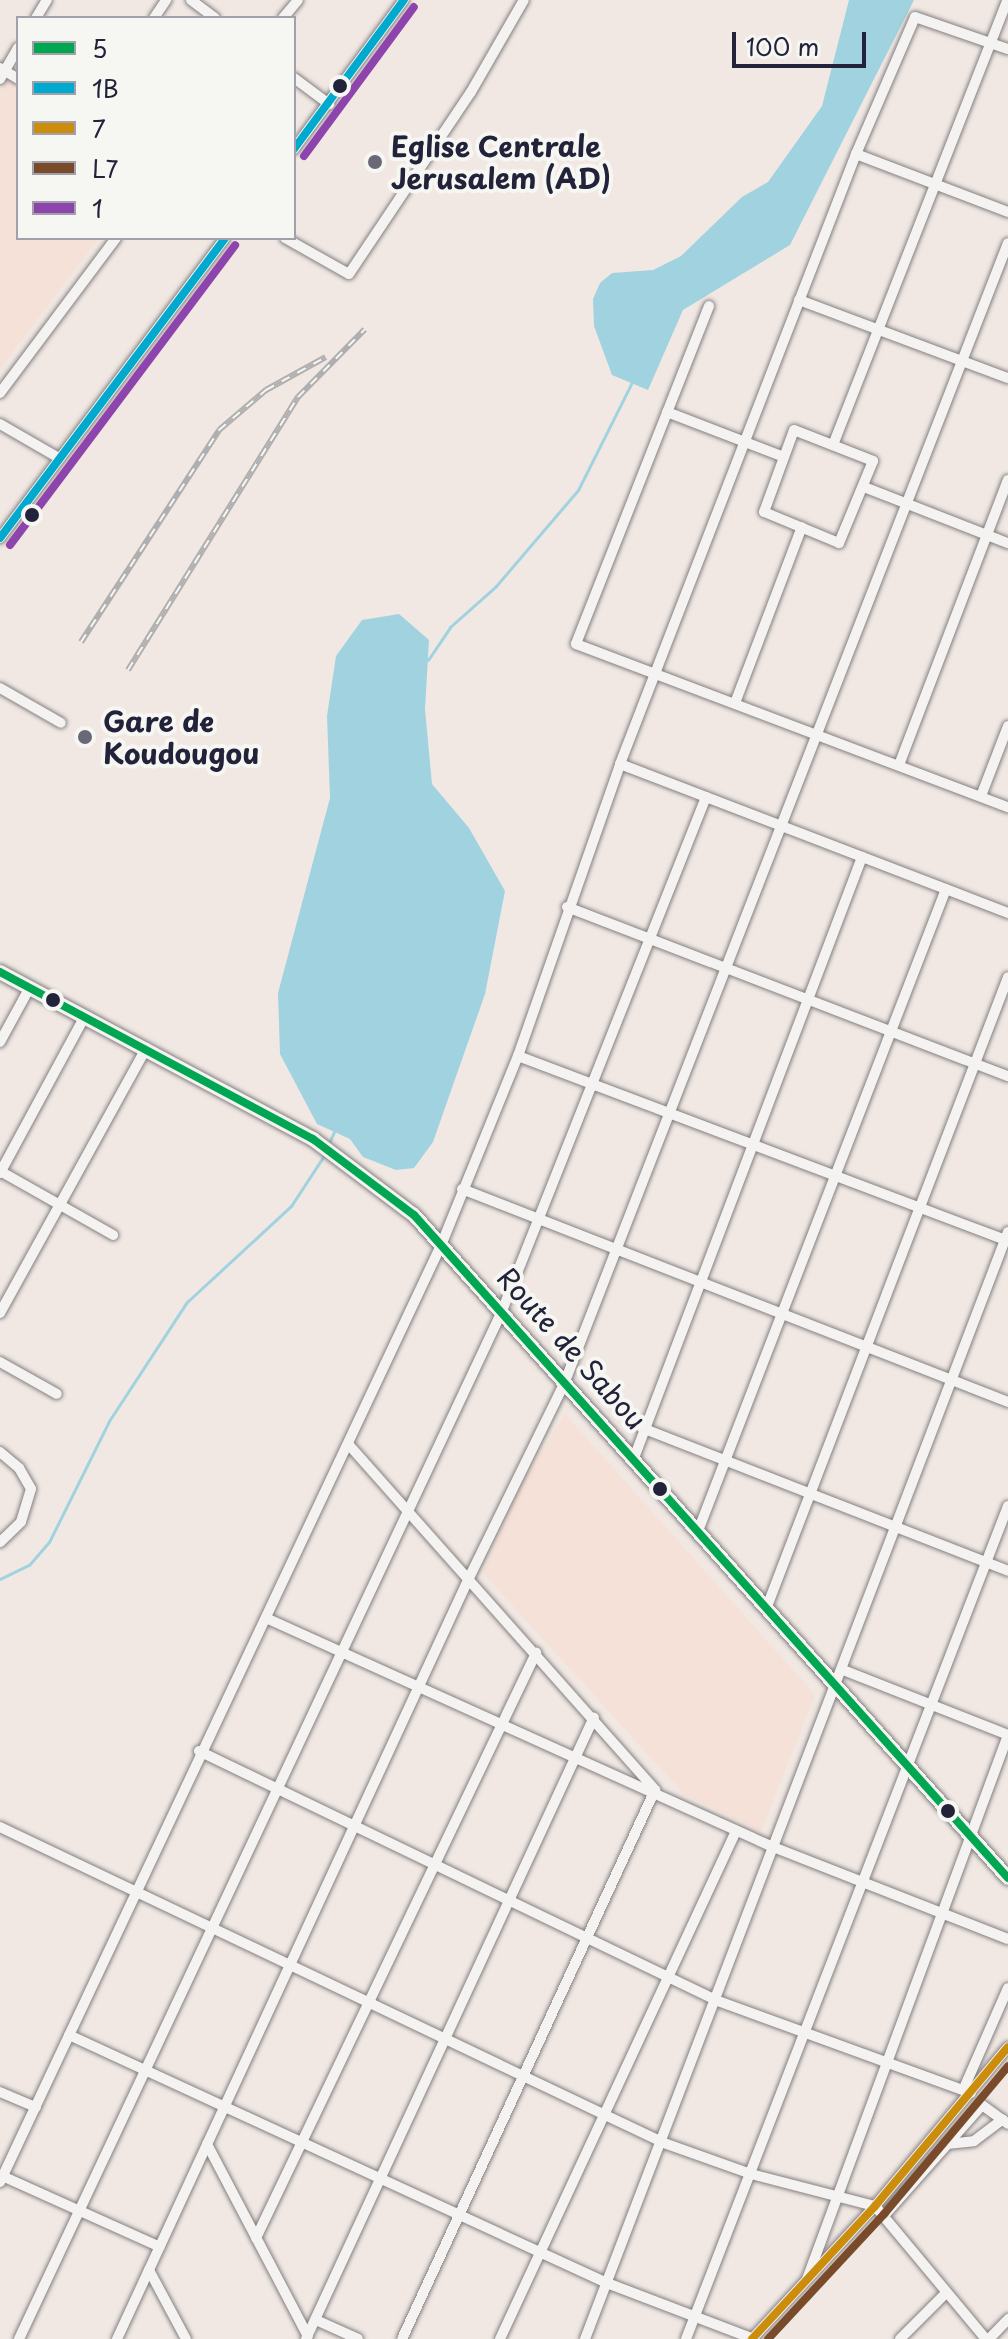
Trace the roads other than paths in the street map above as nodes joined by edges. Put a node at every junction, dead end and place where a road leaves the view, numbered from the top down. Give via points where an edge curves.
1 (191, 0) edge
2 (298, 0) edge
3 (404, 0) edge
4 (524, 0) edge
5 (1007, 0) edge
6 (212, 16) edge
7 (285, 16) edge
8 (991, 43) junction
9 (1008, 49) edge
10 (16, 51) edge
11 (1, 73) edge
12 (296, 79) edge
13 (329, 104) junction
14 (296, 146) edge
15 (856, 154) junction
16 (935, 184) junction
17 (1008, 212) edge
18 (115, 240) edge
19 (223, 240) edge
20 (289, 240) edge
21 (1008, 243) edge
22 (799, 300) junction
23 (709, 306) dead end
24 (878, 330) junction
25 (962, 361) junction
26 (1008, 378) edge
27 (0, 393) edge
28 (667, 412) junction
29 (0, 424) edge
30 (745, 442) junction
31 (833, 445) junction
32 (784, 457) junction
33 (59, 458) junction
34 (1008, 480) edge
35 (864, 487) junction
36 (906, 504) junction
37 (802, 527) junction
38 (987, 535) junction
39 (0, 538) edge
40 (1008, 543) edge
41 (656, 675) junction
42 (0, 688) edge
43 (735, 703) junction
44 (61, 723) dead end
45 (1008, 726) edge
46 (818, 734) junction
47 (620, 764) junction
48 (899, 765) junction
49 (981, 796) junction
50 (706, 797) junction
51 (1008, 807) edge
52 (784, 827) junction
53 (862, 857) junction
54 (946, 889) junction
55 (567, 907) junction
56 (1008, 913) edge
57 (649, 938) junction
58 (728, 968) junction
59 (0, 972) edge
60 (1008, 977) edge
61 (30, 987) junction
62 (809, 999) junction
63 (85, 1016) junction
64 (893, 1032) junction
65 (0, 1042) edge
66 (146, 1048) junction
67 (518, 1056) junction
68 (975, 1063) junction
69 (1008, 1076) edge
70 (592, 1084) junction
71 (672, 1114) junction
72 (752, 1145) junction
73 (0, 1172) edge
74 (836, 1176) junction
75 (462, 1189) junction
76 (59, 1205) junction
77 (920, 1208) junction
78 (538, 1219) junction
79 (113, 1235) dead end
80 (1007, 1238) edge
81 (442, 1243) junction
82 (619, 1251) junction
83 (699, 1282) junction
84 (502, 1311) junction
85 (0, 1313) edge
86 (783, 1314) junction
87 (866, 1347) junction
88 (0, 1362) edge
89 (952, 1381) junction
90 (564, 1384) junction
91 (57, 1394) dead end
92 (1008, 1402) edge
93 (642, 1428) junction
94 (349, 1445) junction
95 (0, 1452) edge
96 (634, 1458) junction
97 (726, 1461) junction
98 (810, 1494) junction
99 (1008, 1506) edge
100 (409, 1508) junction
101 (896, 1528) junction
102 (698, 1531) junction
103 (0, 1542) edge
104 (986, 1562) junction
105 (1008, 1571) edge
106 (469, 1578) junction
107 (768, 1604) junction
108 (266, 1618) junction
109 (342, 1652) junction
110 (536, 1653) junction
111 (840, 1676) junction
112 (419, 1686) junction
113 (932, 1705) junction
114 (594, 1717) junction
115 (503, 1723) junction
116 (1008, 1735) edge
117 (199, 1751) junction
118 (576, 1755) junction
119 (909, 1764) junction
120 (278, 1789) junction
121 (655, 1790) junction
122 (354, 1826) junction
123 (0, 1827) edge
124 (736, 1831) junction
125 (970, 1834) junction
126 (773, 1847) junction
127 (434, 1865) junction
128 (1008, 1878) edge
129 (862, 1883) junction
130 (135, 1888) junction
131 (509, 1901) junction
132 (941, 1916) junction
133 (213, 1926) junction
134 (587, 1939) junction
135 (1008, 1939) edge
136 (291, 1963) junction
137 (668, 1978) junction
138 (1008, 1988) edge
139 (369, 2001) junction
140 (718, 2001) junction
141 (806, 2032) junction
142 (69, 2035) junction
143 (446, 2038) junction
144 (1008, 2047) edge
145 (888, 2061) junction
146 (146, 2070) junction
147 (524, 2075) junction
148 (967, 2091) junction
149 (0, 2092) edge
150 (225, 2106) junction
151 (36, 2107) junction
152 (605, 2114) junction
153 (1006, 2121) edge
154 (302, 2142) junction
155 (664, 2143) junction
156 (207, 2144) junction
157 (947, 2144) junction
158 (751, 2174) junction
159 (1, 2177) edge
160 (381, 2178) junction
161 (838, 2200) junction
162 (875, 2206) junction
163 (80, 2211) junction
164 (460, 2215) junction
165 (883, 2217) junction
166 (256, 2238) junction
167 (160, 2247) junction
168 (541, 2252) junction
169 (149, 2270) junction
170 (807, 2279) junction
171 (607, 2283) junction
172 (946, 2293) junction
173 (696, 2316) junction
174 (1008, 2319) edge
175 (316, 2320) junction
176 (307, 2338) edge
177 (19, 2339) edge
178 (117, 2339) edge
179 (186, 2339) edge
180 (358, 2339) edge
181 (402, 2339) edge
182 (500, 2339) edge
183 (585, 2339) edge
184 (686, 2339) edge
185 (753, 2339) edge
186 (900, 2339) edge
187 (988, 2339) edge

1 - 6 street
2 - 7 street
3 - 13 street
4 - 20 street via 471,92 349,274
5 - 8 street
8 - 9 street
8 - 15 street via 915,17
8 - 16 street
10 - 11 street
12 - 13 street
13 - 14 street
15 - 16 street
15 - 22 street
16 - 17 street
16 - 24 street
18 - 27 street
19 - 33 street
21 - 25 street
22 - 24 street
22 - 30 street
23 - 28 street
24 - 25 street
24 - 31 street
25 - 26 street
25 - 36 street
28 - 30 street
28 - 41 street via 576,644
29 - 33 street
30 - 32 street
30 - 41 street
31 - 32 street via 794,430
31 - 35 street via 873,461
32 - 37 street via 764,512
33 - 39 street
34 - 38 street
35 - 36 street
35 - 37 street via 839,543
36 - 38 street
36 - 46 street
37 - 43 street
38 - 40 street
38 - 48 street
41 - 43 street
41 - 47 street
42 - 44 street
43 - 46 street
45 - 49 street
46 - 48 street
46 - 52 street
47 - 50 street
47 - 55 street
48 - 49 street
49 - 51 street
50 - 52 street
50 - 57 street
52 - 53 street
52 - 58 street
53 - 54 street
53 - 62 street
54 - 56 street
54 - 64 street
55 - 57 street
55 - 67 street
57 - 58 street
57 - 70 street
58 - 62 street
58 - 71 street
59 - 61 main road, Route de Sabou
60 - 68 street
61 - 63 main road, Route de Sabou
61 - 65 street
62 - 64 street
62 - 72 street
63 - 66 main road, Route de Sabou
63 - 73 street
64 - 68 street
64 - 74 street
66 - 76 street
66 - 81 main road, Route de Sabou via 313,1139 385,1190
67 - 70 street
67 - 75 street
68 - 69 street
68 - 77 street
70 - 71 street
70 - 78 street
71 - 72 street
71 - 82 street
72 - 74 street
72 - 83 street
73 - 76 street
74 - 77 street
74 - 86 street
75 - 78 street
75 - 81 street
76 - 79 street
76 - 85 street
77 - 80 street
77 - 87 street
78 - 82 street
78 - 84 street
80 - 89 street
81 - 84 main road, Route de Sabou
81 - 94 street
82 - 83 street
82 - 90 street
83 - 86 street
83 - 93 street
84 - 90 main road, Route de Sabou
84 - 100 street
86 - 87 street
86 - 97 street
87 - 89 street
87 - 98 street
88 - 91 street
89 - 92 street
89 - 101 street
90 - 96 main road, Route de Sabou
90 - 106 street
93 - 96 street
93 - 97 street
94 - 100 street
94 - 108 street
95 - 103 street via 19,1468 31,1489 21,1522
96 - 102 main road, Route de Sabou
97 - 98 street
97 - 102 street
98 - 101 street
98 - 107 street
99 - 104 street
100 - 106 street
100 - 109 street
101 - 104 street
101 - 111 street
102 - 107 main road, Route de Sabou
104 - 105 street
104 - 113 street
106 - 110 street
106 - 112 street
107 - 111 main road, Route de Sabou
108 - 109 street
108 - 117 street
109 - 112 street
109 - 120 street
110 - 114 street
110 - 115 street
111 - 113 street
111 - 119 main road, Route de Sabou
111 - 126 street
112 - 115 street
112 - 122 street
113 - 116 street
113 - 119 street
114 - 118 street
114 - 121 street
115 - 118 street
115 - 127 street
116 - 125 street
117 - 120 street
117 - 130 street
118 - 121 street
118 - 131 street
119 - 125 main road, Route de Sabou
119 - 129 street
120 - 122 street
120 - 133 street
121 - 124 street via 669,1802
121 - 134 street
122 - 127 street
122 - 136 street
123 - 130 street
124 - 126 street
124 - 137 street
125 - 128 main road, Route de Sabou
125 - 132 street
126 - 129 street
126 - 140 street
127 - 131 street
127 - 139 street
129 - 132 street
129 - 141 street
130 - 133 street
130 - 142 street
131 - 134 street
131 - 143 street
132 - 135 street
132 - 145 street
133 - 136 street
133 - 146 street
134 - 137 street
134 - 147 street
136 - 139 street
136 - 150 street
137 - 140 street
137 - 152 street
138 - 148 street
139 - 143 street
139 - 154 street
140 - 141 street
140 - 155 street
141 - 145 street
141 - 158 street
142 - 146 street
142 - 151 street
143 - 147 street
143 - 160 street
144 - 148 street
145 - 148 street
145 - 161 street
146 - 150 street
146 - 163 street
147 - 152 street
147 - 164 street
148 - 162 street
149 - 151 street
150 - 154 street
150 - 156 street
151 - 159 street
152 - 155 street
152 - 168 street
153 - 157 street via 974,2141
153 - 157 street via 982,2105
154 - 160 street
154 - 166 street
155 - 158 street
155 - 171 street
156 - 166 street
156 - 167 street
157 - 165 street
158 - 161 street
158 - 173 street
159 - 163 street
160 - 164 street
160 - 175 street
161 - 162 street
161 - 170 street
162 - 165 street
162 - 170 street
163 - 167 street
163 - 177 street
164 - 168 street
164 - 181 street
165 - 172 street
166 - 176 street
167 - 169 street
168 - 171 street
168 - 182 street
169 - 178 street
169 - 179 street
170 - 185 street
171 - 173 street
171 - 183 street
172 - 186 street
172 - 187 street
173 - 184 street
173 - 185 street
174 - 187 street
175 - 176 street
175 - 180 street

